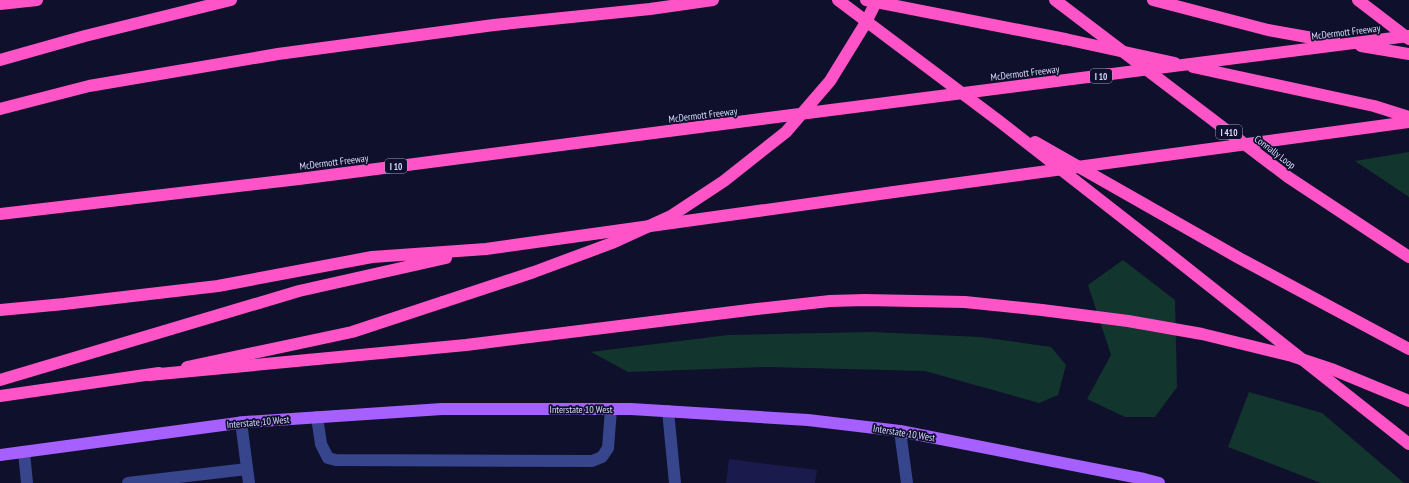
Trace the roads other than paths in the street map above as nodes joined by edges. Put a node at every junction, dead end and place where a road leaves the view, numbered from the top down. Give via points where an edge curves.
1 (37, 0) edge
2 (231, 0) edge
3 (713, 0) edge
4 (838, 0) edge
5 (866, 0) edge
6 (877, 0) edge
7 (1055, 0) edge
8 (1153, 0) edge
9 (1358, 0) edge
10 (0, 4) edge
11 (1409, 37) edge
12 (1409, 54) edge
13 (0, 60) edge
14 (0, 109) edge
15 (1409, 117) edge
16 (999, 122) junction
17 (1409, 122) edge
18 (0, 214) edge
19 (486, 249) junction
20 (1409, 257) edge
21 (0, 310) edge
22 (1409, 349) edge
23 (149, 376) junction
24 (0, 380) edge
25 (0, 396) edge
26 (1409, 401) edge
27 (611, 409) junction
28 (668, 411) junction
29 (317, 417) junction
30 (241, 422) junction
31 (900, 431) junction
32 (1409, 444) edge
33 (24, 452) junction
34 (0, 455) edge
35 (248, 469) junction
36 (27, 483) edge
37 (128, 483) edge
38 (249, 483) edge
39 (675, 483) edge
40 (907, 483) edge
41 (1159, 483) edge

1 - 10 highway
2 - 13 highway
3 - 14 highway via 650,9 494,24 278,54 89,86
4 - 16 highway
5 - 15 highway, bridge via 1065,39 1374,106
6 - 23 highway, bridge via 830,82 786,132 724,181 671,216 612,243 534,272 352,332
7 - 20 highway, Connally Loop / I 410 via 1288,177
8 - 12 highway, bridge via 1268,30
9 - 11 highway
11 - 18 highway, McDermott Freeway / I 10, bridge via 299,179
16 - 22 highway via 1239,258
16 - 32 highway via 1168,252
17 - 19 highway, bridge
19 - 21 highway via 372,257 218,286
19 - 24 highway via 299,292
23 - 25 highway
23 - 26 highway, bridge via 466,346 764,308 865,300 965,302 1128,321 1292,356 1334,370
27 - 28 main road, Interstate 10 West
27 - 29 main road, Interstate 10 West via 442,409
27 - 29 street via 608,448 602,457 592,461 336,460 328,458 321,444
28 - 31 main road, Interstate 10 West via 808,420
28 - 39 street
29 - 30 main road, Interstate 10 West
30 - 33 main road, Interstate 10 West
30 - 35 street
31 - 40 street
31 - 41 main road, Interstate 10 West
33 - 34 main road, Interstate 10 West
33 - 36 street
35 - 37 street
35 - 38 street

